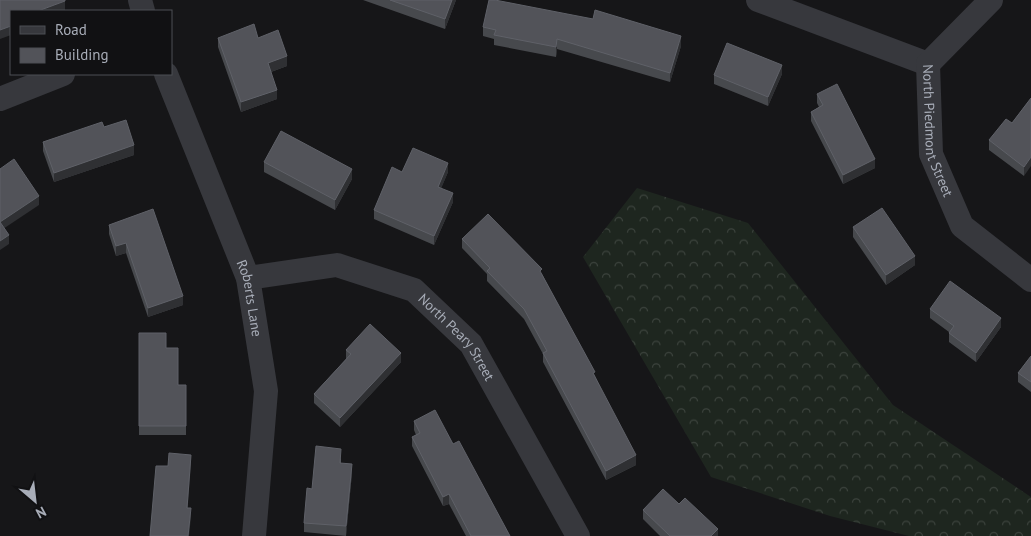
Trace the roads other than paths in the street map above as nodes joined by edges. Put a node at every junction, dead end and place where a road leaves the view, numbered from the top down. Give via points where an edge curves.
1 (758, 0) edge
2 (991, 0) edge
3 (928, 64) junction
4 (60, 75) edge
5 (166, 75) edge
6 (0, 99) edge
7 (248, 278) junction
8 (1031, 280) edge
9 (254, 536) edge
10 (578, 536) edge

1 - 3 street, North Piedmont Street
2 - 3 street
3 - 8 street, North Piedmont Street via 932,154 962,226
4 - 6 street
5 - 7 street, Roberts Lane
7 - 9 street, Roberts Lane via 266,391
7 - 10 street, North Peary Street via 338,265 414,290 471,344

